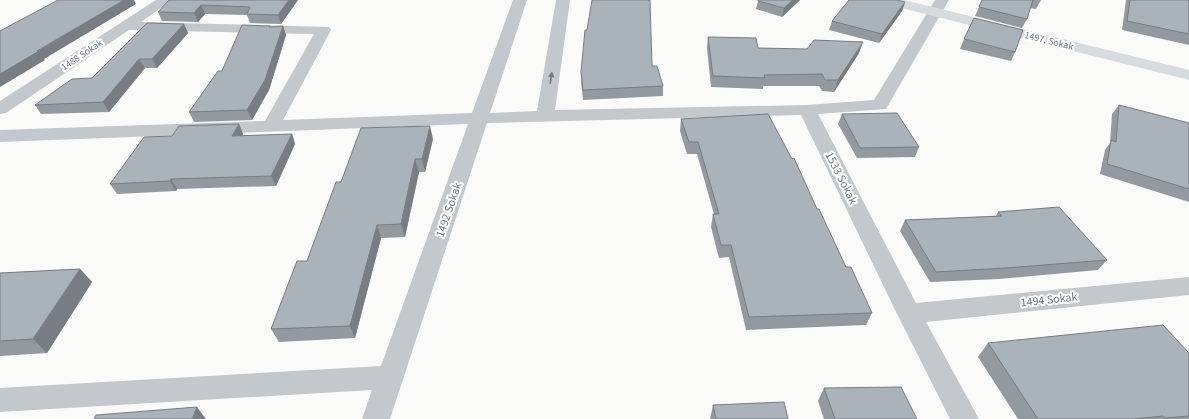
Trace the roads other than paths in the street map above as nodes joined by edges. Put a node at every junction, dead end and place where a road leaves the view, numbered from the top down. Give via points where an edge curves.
1 (520, 0) edge
2 (563, 0) edge
3 (886, 0) edge
4 (917, 0) edge
5 (160, 1) edge
6 (938, 6) edge
7 (125, 26) junction
8 (1189, 65) edge
9 (1189, 75) edge
10 (0, 109) edge
11 (806, 110) junction
12 (545, 116) junction
13 (480, 119) junction
14 (271, 126) junction
15 (0, 136) edge
16 (1189, 286) edge
17 (909, 314) junction
18 (390, 377) junction
19 (0, 400) edge
20 (376, 419) edge
21 (965, 419) edge

1 - 13 street, 1492 Sokak
12 -> 2 street
3 - 6 street, 1497. Sokak
4 - 6 street, 1497. Sokak
5 - 7 street, 1488 Sokak
6 - 8 street, 1497. Sokak
6 - 9 street, 1497. Sokak
6 - 11 street via 880,105
7 - 10 street, 1488 Sokak
7 - 14 street via 324,30
11 - 12 street
11 - 17 street, 1533 Sokak
12 - 13 street
13 - 14 street
13 - 18 street, 1492 Sokak
14 - 15 street
16 - 17 street, 1494 Sokak
17 - 21 street, 1533 Sokak
18 - 19 street
18 - 20 street, 1492 Sokak

